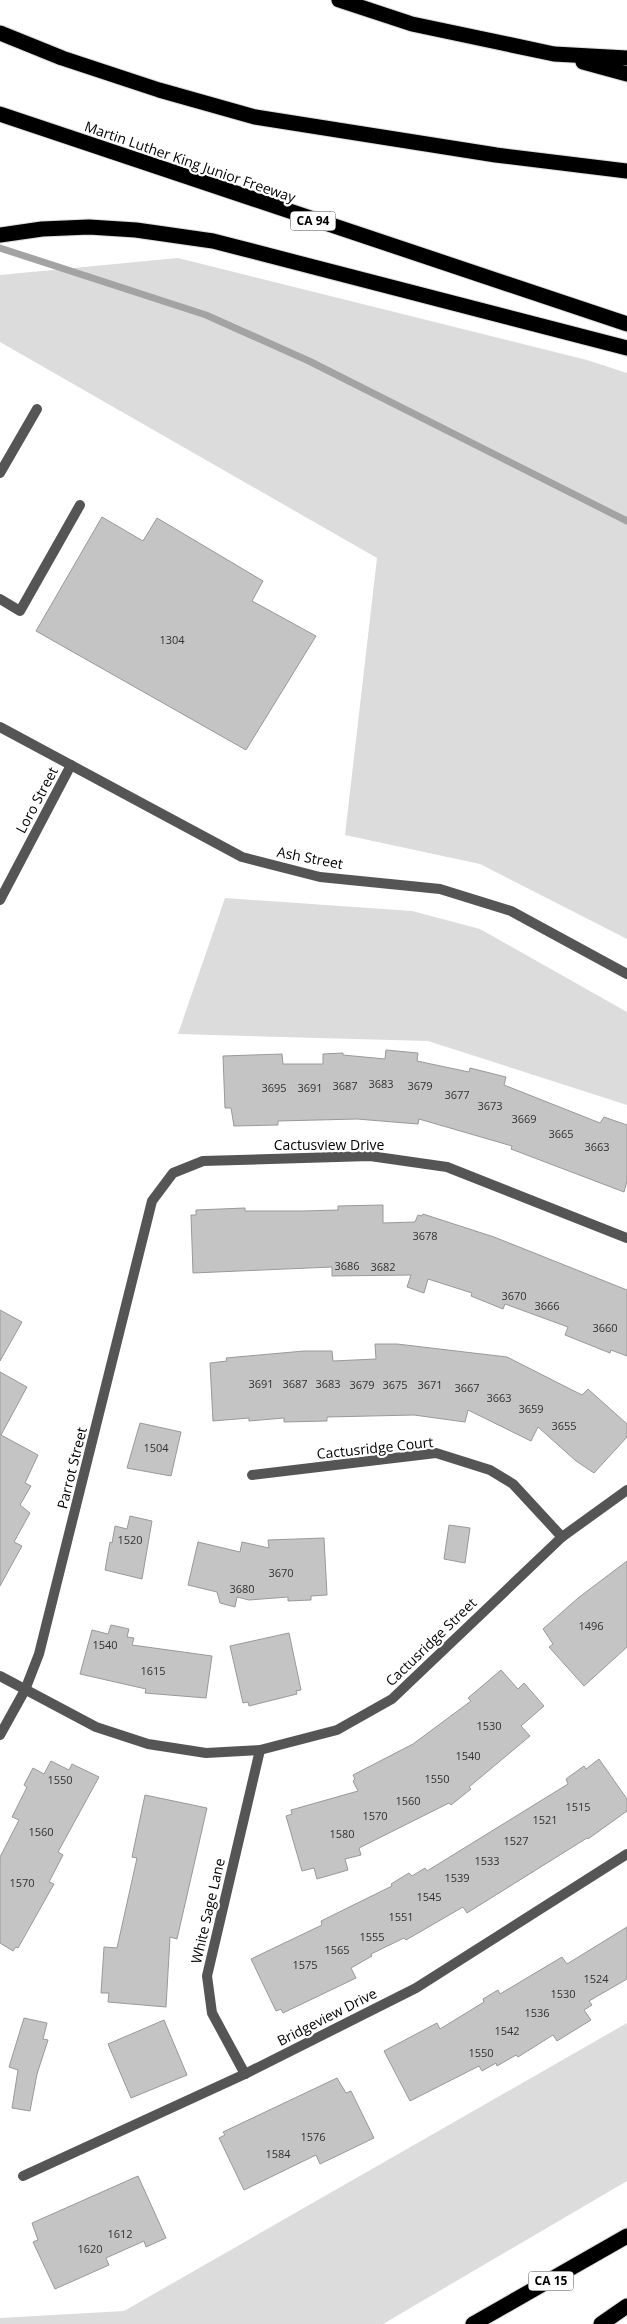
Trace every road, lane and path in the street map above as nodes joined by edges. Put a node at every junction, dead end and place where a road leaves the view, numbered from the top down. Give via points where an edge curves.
1 (339, 0) edge
2 (0, 33) edge
3 (554, 54) junction
4 (627, 58) edge
5 (627, 74) edge
6 (0, 114) edge
7 (627, 170) edge
8 (0, 235) edge
9 (627, 324) edge
10 (627, 348) edge
11 (37, 409) dead end
12 (0, 473) edge
13 (80, 505) dead end
14 (0, 599) edge
15 (0, 727) edge
16 (71, 766) junction
17 (0, 900) edge
18 (627, 974) edge
19 (152, 1201) joint
20 (627, 1238) edge
21 (252, 1475) dead end
22 (627, 1490) edge
23 (562, 1537) junction
24 (0, 1676) edge
25 (25, 1690) junction
26 (0, 1734) edge
27 (260, 1750) junction
28 (627, 1854) edge
29 (244, 2074) junction
30 (23, 2176) dead end
31 (627, 2236) edge
32 (627, 2306) edge
33 (473, 2324) edge
34 (601, 2324) edge

1 - 3 highway via 412,24
2 - 7 highway via 62,58 255,117 496,155
3 - 4 highway
3 - 5 highway
6 - 9 highway, Martin Luther King Junior Freeway / CA 94
8 - 10 highway via 89,227 213,241
11 - 12 street
13 - 14 street via 20,611
15 - 16 street, Ash Street
16 - 17 street, Loro Street
16 - 18 street, Ash Street via 242,857 320,877 440,888 512,911
19 - 20 street, Cactusview Drive via 173,1173 203,1161 370,1156 447,1167
19 - 25 street, Parrot Street via 39,1654
21 - 23 street, Cactusridge Court via 436,1454 490,1470 513,1484
22 - 23 street, Cactusridge Street
23 - 27 street, Cactusridge Street via 392,1699 337,1730
24 - 25 street, Cactusridge Street
25 - 26 street, Parrot Street
25 - 27 street, Cactusridge Street via 96,1728 148,1744 206,1753
27 - 29 street, White Sage Lane via 207,1976 212,2013
28 - 29 street, Bridgeview Drive via 416,1988
29 - 30 street, Bridgeview Drive
31 - 33 highway, CA 15
32 - 34 highway

